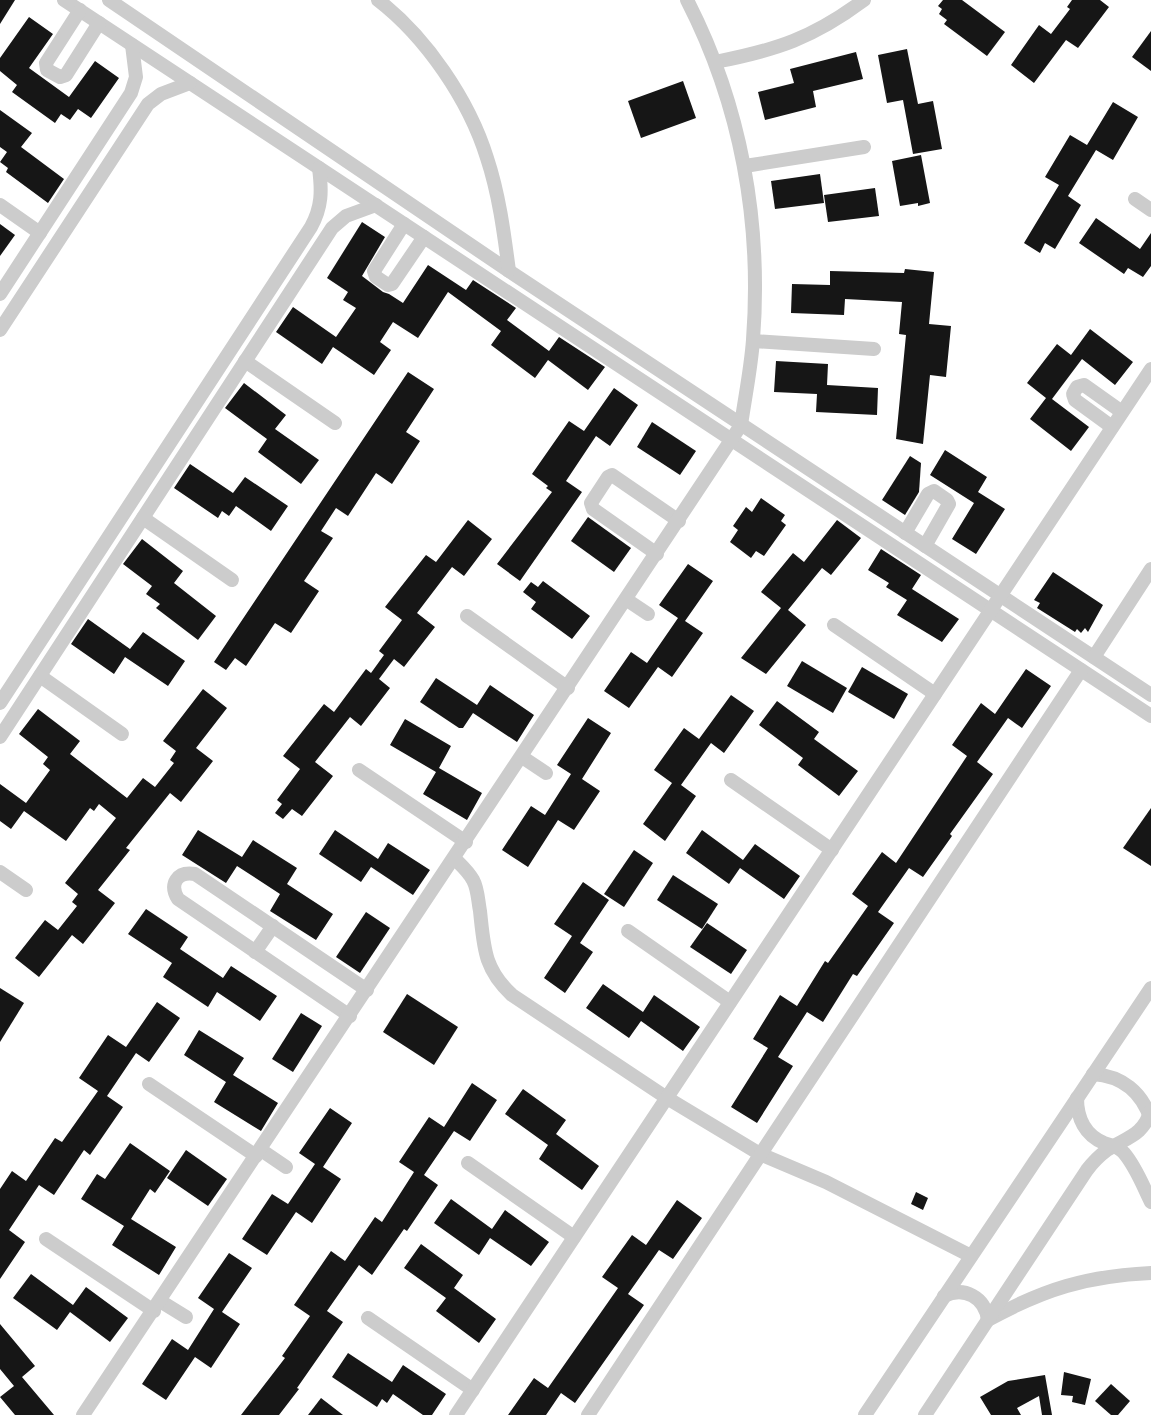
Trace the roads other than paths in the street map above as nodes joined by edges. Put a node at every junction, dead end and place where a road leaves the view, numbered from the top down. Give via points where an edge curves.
1 (64, 0) edge
2 (109, 0) edge
3 (378, 0) edge
4 (687, 0) edge
5 (864, 0) edge
6 (80, 10) junction
7 (99, 23) junction
8 (132, 45) junction
9 (715, 62) junction
10 (190, 83) junction
11 (864, 147) dead end
12 (745, 166) junction
13 (319, 168) junction
14 (1135, 199) dead end
15 (0, 205) edge
16 (376, 206) junction
17 (1151, 210) edge
18 (404, 224) junction
19 (40, 233) junction
20 (424, 237) junction
21 (509, 271) junction
22 (0, 294) edge
23 (0, 330) edge
24 (753, 341) junction
25 (874, 349) dead end
26 (245, 361) junction
27 (1151, 369) edge
28 (1122, 412) junction
29 (335, 423) dead end
30 (741, 425) junction
31 (1112, 427) junction
32 (733, 440) junction
33 (143, 518) junction
34 (679, 521) junction
35 (905, 532) junction
36 (925, 546) junction
37 (657, 554) junction
38 (1151, 569) edge
39 (232, 580) dead end
40 (1000, 595) junction
41 (627, 600) junction
42 (990, 610) junction
43 (648, 614) dead end
44 (467, 616) dead end
45 (834, 625) dead end
46 (1094, 657) junction
47 (1081, 670) junction
48 (40, 675) junction
49 (7, 681) edge
50 (568, 688) junction
51 (935, 694) junction
52 (1151, 695) edge
53 (0, 704) edge
54 (1151, 716) edge
55 (122, 734) dead end
56 (0, 737) edge
57 (522, 757) junction
58 (359, 770) dead end
59 (546, 773) dead end
60 (731, 780) dead end
61 (466, 842) junction
62 (832, 850) junction
63 (455, 859) junction
64 (0, 872) edge
65 (26, 890) dead end
66 (273, 926) junction
67 (627, 931) dead end
68 (255, 952) junction
69 (1151, 988) edge
70 (367, 990) junction
71 (730, 1002) junction
72 (350, 1016) junction
73 (1093, 1074) junction
74 (149, 1084) dead end
75 (667, 1098) junction
76 (1077, 1098) junction
77 (1150, 1115) edge
78 (1116, 1146) junction
79 (259, 1153) junction
80 (760, 1154) junction
81 (468, 1164) dead end
82 (286, 1167) dead end
83 (1151, 1202) edge
84 (574, 1237) junction
85 (46, 1239) dead end
86 (970, 1256) junction
87 (1151, 1273) edge
88 (944, 1296) junction
89 (157, 1306) junction
90 (186, 1317) dead end
91 (368, 1318) dead end
92 (988, 1320) junction
93 (473, 1390) junction
94 (83, 1415) edge
95 (456, 1415) edge
96 (588, 1415) edge
97 (865, 1415) edge
98 (925, 1415) edge

1 - 6 street
2 - 21 street
3 - 21 street via 430,53 463,102 487,156 502,214
4 - 9 street
5 - 9 street via 801,39 761,53
6 - 7 street
6 - 7 street via 46,63 47,70 60,77 66,75
7 - 8 street
8 - 10 street
8 - 19 street via 136,77 131,93
9 - 12 street
10 - 13 street
10 - 23 street via 161,94 148,104
11 - 12 street
12 - 24 street via 754,228
13 - 16 street
13 - 49 street via 320,210 311,227
14 - 17 street
15 - 19 street
16 - 18 street
16 - 26 street via 346,216 332,228
18 - 20 street
18 - 20 street via 374,271 388,285
19 - 22 street
20 - 32 street
21 - 30 street
24 - 25 street
24 - 30 street
26 - 29 street
26 - 33 street
27 - 28 street
28 - 31 street
28 - 31 street via 1084,386 1077,387 1075,400
30 - 32 street
30 - 35 street
31 - 40 street
32 - 34 street
32 - 42 street
33 - 39 street
33 - 48 street
34 - 37 street
34 - 37 street via 612,475 591,502 593,509
35 - 36 street
35 - 36 street via 928,494 934,491 947,500 949,504
36 - 40 street
37 - 41 street
38 - 46 street
40 - 42 street
40 - 46 street
41 - 43 street
41 - 50 street
42 - 47 street
42 - 51 street
44 - 50 street
45 - 51 street
46 - 52 street
47 - 54 street
47 - 80 street
48 - 55 street
48 - 56 street
49 - 53 street
50 - 57 street
51 - 62 street
57 - 59 street
57 - 61 street
58 - 61 street
60 - 62 street
61 - 63 street
62 - 71 street
63 - 70 street
63 - 75 street via 473,881 485,956 500,984
64 - 65 street
66 - 68 street
66 - 68 street via 195,874 178,876 174,892 178,899
66 - 70 street
67 - 71 street
68 - 72 street
69 - 73 street
70 - 72 street
71 - 75 street
72 - 79 street
73 - 76 street
73 - 77 street via 1113,1077 1131,1088
74 - 79 street
75 - 80 street
75 - 84 street
76 - 78 street via 1079,1116 1088,1131 1100,1141
76 - 86 street
77 - 78 street via 1136,1134
78 - 83 street via 1129,1159
78 - 92 street via 1101,1154 1087,1170
79 - 82 street
79 - 89 street
80 - 86 street via 826,1182
80 - 96 street
81 - 84 street
84 - 93 street
85 - 89 street
86 - 88 street
87 - 92 street via 1085,1280 1019,1303
88 - 92 street via 963,1292 976,1297 985,1307
88 - 97 street
89 - 90 street
89 - 94 street
91 - 93 street
92 - 98 street
93 - 95 street

